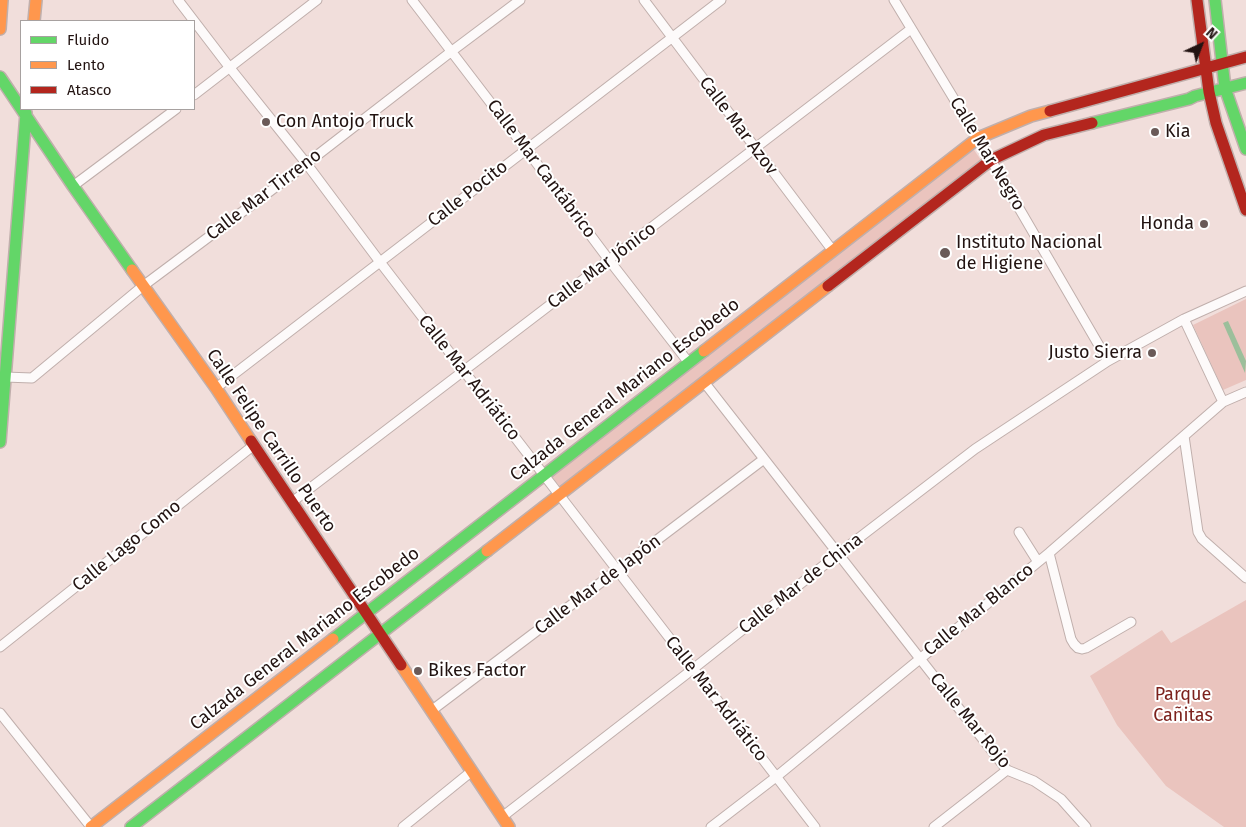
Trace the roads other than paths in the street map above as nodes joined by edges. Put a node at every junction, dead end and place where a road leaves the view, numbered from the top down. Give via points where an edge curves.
1 (2, 0) edge
2 (36, 0) edge
3 (178, 0) edge
4 (318, 0) edge
5 (412, 0) edge
6 (520, 0) edge
7 (644, 0) edge
8 (720, 0) edge
9 (894, 0) edge
10 (1197, 0) edge
11 (1215, 0) edge
12 (34, 20) edge
13 (193, 20) edge
14 (195, 22) edge
15 (0, 29) edge
16 (911, 29) junction
17 (672, 38) junction
18 (452, 51) junction
19 (1246, 57) edge
20 (1222, 63) junction
21 (230, 68) junction
22 (1206, 68) junction
23 (0, 77) edge
24 (1246, 83) edge
25 (1224, 88) junction
26 (1210, 92) junction
27 (195, 94) edge
28 (20, 104) edge
29 (175, 110) edge
30 (26, 112) edge
31 (978, 138) junction
32 (755, 148) junction
33 (526, 149) junction
34 (1246, 149) edge
35 (991, 160) junction
36 (306, 163) junction
37 (73, 186) junction
38 (1246, 210) edge
39 (833, 251) junction
40 (609, 260) junction
41 (380, 262) junction
42 (144, 286) junction
43 (1246, 291) edge
44 (1184, 319) junction
45 (1108, 362) junction
46 (689, 363) junction
47 (464, 371) junction
48 (5, 376) junction
49 (704, 382) junction
50 (216, 388) junction
51 (1246, 392) edge
52 (1223, 402) junction
53 (1184, 436) junction
54 (0, 442) edge
55 (254, 445) junction
56 (764, 459) junction
57 (544, 475) junction
58 (559, 494) junction
59 (292, 502) junction
60 (1019, 532) dead end
61 (1049, 553) junction
62 (838, 554) junction
63 (1038, 562) junction
64 (617, 570) junction
65 (1246, 578) edge
66 (366, 613) junction
67 (1132, 622) dead end
68 (380, 633) junction
69 (0, 647) edge
70 (920, 658) junction
71 (693, 669) junction
72 (431, 711) junction
73 (0, 713) edge
74 (1007, 770) junction
75 (472, 772) junction
76 (776, 777) junction
77 (502, 817) junction
78 (91, 827) edge
79 (131, 827) edge
80 (403, 827) edge
81 (509, 827) edge
82 (711, 827) edge
83 (814, 827) edge
84 (934, 827) edge
85 (1086, 827) edge

1 - 15 main road
2 - 12 main road
3 - 13 street, Calle Mar Adriático
4 - 21 street
5 - 18 street, Calle Mar Cantábrico
6 - 18 street, Calle Mar Tirreno
7 - 17 street, Calle Mar Azov
8 - 17 street, Calle Pocito
9 - 16 street, Calle Mar Negro
10 - 22 main road
11 - 20 main road
14 - 21 street, Calle Mar Adriático
16 - 31 street, Calle Mar Negro
16 - 32 street, Calle Mar Jónico
17 - 32 street, Calle Mar Azov
17 - 33 street, Calle Pocito
18 - 33 street, Calle Mar Cantábrico
18 - 36 street, Calle Mar Tirreno
19 - 20 main road, Calzada General Mariano Escobedo
20 - 22 main road, Calzada General Mariano Escobedo
20 - 25 main road
21 - 27 street
21 - 36 street, Calle Mar Adriático
22 - 26 main road
22 - 31 main road, Calzada General Mariano Escobedo via 1031,116
23 - 28 main road, Calle Felipe Carrillo Puerto
24 - 25 main road
25 - 26 main road
25 - 34 main road
26 - 35 main road via 1044,135
26 - 38 main road via 1216,123
29 - 37 street
30 - 37 main road, Calle Felipe Carrillo Puerto
30 - 48 main road
31 - 35 street, Calle Mar Negro
31 - 39 main road, Calzada General Mariano Escobedo
32 - 39 street, Calle Mar Azov
32 - 40 street, Calle Mar Jónico
33 - 40 street, Calle Mar Cantábrico
33 - 41 street, Calle Pocito
35 - 45 street, Calle Mar Negro
35 - 49 main road
36 - 41 street, Calle Mar Adriático
36 - 42 street, Calle Mar Tirreno
37 - 42 main road, Calle Felipe Carrillo Puerto
39 - 46 main road, Calzada General Mariano Escobedo
40 - 46 street, Calle Mar Cantábrico
40 - 47 street, Calle Mar Jónico
41 - 47 street, Calle Mar Adriático
41 - 50 street, Calle Pocito
42 - 48 street, Calle Mar Tirreno via 32,378
42 - 50 main road, Calle Felipe Carrillo Puerto
43 - 44 street, Calle Mar de China
44 - 45 street, Calle Mar de China
44 - 52 street
45 - 62 street, Calle Mar de China via 975,449
46 - 57 main road, Calzada General Mariano Escobedo
47 - 57 street, Calle Mar Adriático
47 - 59 street, Calle Mar Jónico
48 - 54 main road
49 - 56 street, Calle Mar Rojo
49 - 58 main road
50 - 55 main road, Calle Felipe Carrillo Puerto
51 - 52 street, Calle Mar Blanco
52 - 53 street, Calle Mar Blanco
53 - 61 street, Calle Mar Blanco
53 - 65 street via 1198,532
55 - 59 main road, Calle Felipe Carrillo Puerto
55 - 69 street, Calle Lago Como
56 - 62 street, Calle Mar Rojo
56 - 64 street, Calle Mar de Japón
57 - 58 street, Calle Mar Adriático
57 - 66 main road, Calzada General Mariano Escobedo
58 - 64 street, Calle Mar Adriático
58 - 68 main road
59 - 66 main road, Calle Felipe Carrillo Puerto
60 - 63 street
61 - 63 street, Calle Mar Blanco
61 - 67 street via 1071,639 1078,648 1086,648
62 - 70 street, Calle Mar Rojo
62 - 71 street, Calle Mar de China
63 - 70 street, Calle Mar Blanco
64 - 71 street, Calle Mar Adriático
64 - 72 street, Calle Mar de Japón
66 - 68 main road, Calle Felipe Carrillo Puerto
66 - 78 main road, Calzada General Mariano Escobedo
68 - 72 main road, Calle Felipe Carrillo Puerto
68 - 79 main road
70 - 74 street, Calle Mar Rojo
70 - 76 street, Calle Mar Blanco
71 - 76 street, Calle Mar Adriático
71 - 77 street, Calle Mar de China
72 - 75 main road, Calle Felipe Carrillo Puerto
73 - 78 street
74 - 84 street
74 - 85 street, Calle Mar Rojo via 1061,799
75 - 77 main road, Calle Felipe Carrillo Puerto
75 - 80 street
76 - 82 street, Calle Mar Blanco
76 - 83 street, Calle Mar Adriático
77 - 81 main road, Calle Felipe Carrillo Puerto

